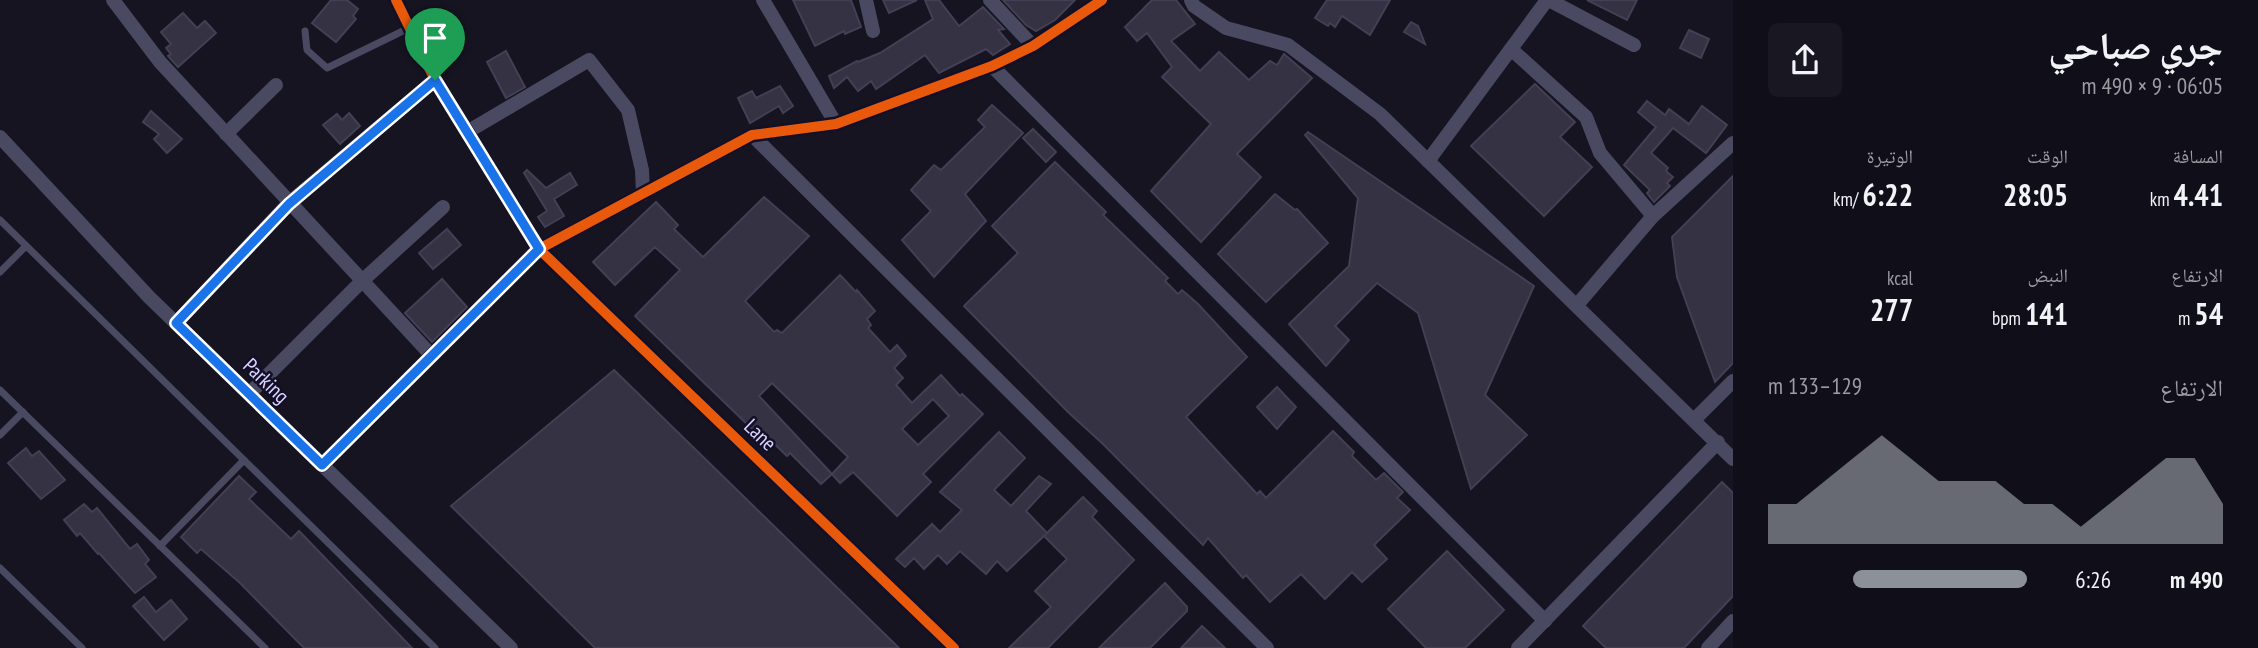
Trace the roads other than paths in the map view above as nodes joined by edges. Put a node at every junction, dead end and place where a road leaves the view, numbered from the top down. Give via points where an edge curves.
1 (113, 0) edge
2 (396, 0) edge
3 (763, 0) edge
4 (866, 0) edge
5 (990, 0) edge
6 (1102, 0) edge
7 (1191, 0) edge
8 (1548, 0) edge
9 (409, 28) junction
10 (305, 31) dead end
11 (873, 31) dead end
12 (1634, 45) dead end
13 (1033, 46) junction
14 (1511, 49) junction
15 (992, 66) junction
16 (435, 80) junction
17 (276, 85) dead end
18 (836, 124) junction
19 (467, 132) junction
20 (226, 134) junction
21 (752, 135) junction
22 (0, 137) edge
23 (1733, 143) edge
24 (1429, 161) junction
25 (643, 194) junction
26 (289, 204) junction
27 (443, 207) dead end
28 (1653, 216) junction
29 (0, 220) edge
30 (26, 246) junction
31 (539, 249) junction
32 (0, 272) edge
33 (362, 281) junction
34 (1577, 305) junction
35 (176, 323) junction
36 (432, 356) junction
37 (1733, 381) edge
38 (0, 390) edge
39 (249, 394) junction
40 (23, 412) junction
41 (1695, 419) junction
42 (0, 435) edge
43 (1718, 442) junction
44 (1733, 459) edge
45 (244, 460) junction
46 (322, 465) junction
47 (160, 546) junction
48 (0, 568) edge
49 (1545, 621) junction
50 (1733, 621) edge
51 (257, 640) junction
52 (82, 648) edge
53 (249, 648) edge
54 (265, 648) edge
55 (435, 648) edge
56 (511, 648) edge
57 (954, 648) edge
58 (1267, 648) edge
59 (1518, 648) edge
60 (1708, 648) edge

1 - 20 street via 160,62
2 - 9 street, Lane
3 - 18 street
4 - 11 street
5 - 13 street
6 - 13 street
7 - 24 street via 1226,28 1288,45 1380,114
8 - 12 street
8 - 14 street
9 - 10 lane via 327,68 307,50
9 - 16 street, Lane
13 - 15 street
14 - 24 street
14 - 28 street via 1586,117 1600,153
15 - 18 street
15 - 49 street
16 - 19 street, Lane
16 - 26 street
17 - 20 street
18 - 21 street
19 - 25 street via 589,60 628,110
19 - 31 street, Lane
20 - 26 street
21 - 25 street
21 - 58 street
22 - 35 street, Parking
23 - 28 street
24 - 34 street
25 - 31 street
26 - 33 street
26 - 35 street
27 - 33 street
28 - 34 street
29 - 30 lane
30 - 32 lane
30 - 45 lane
31 - 36 street
31 - 57 street, Lane
33 - 36 street
33 - 39 street
34 - 41 street
35 - 39 street, Parking
36 - 46 street
37 - 41 street
38 - 40 lane
39 - 46 street, Parking
40 - 42 lane
40 - 47 lane
41 - 43 street
43 - 44 street
43 - 49 street
45 - 47 lane
45 - 55 lane
46 - 56 street, Parking
47 - 51 lane
48 - 52 lane
49 - 59 street
50 - 60 street
51 - 53 lane
51 - 54 lane

